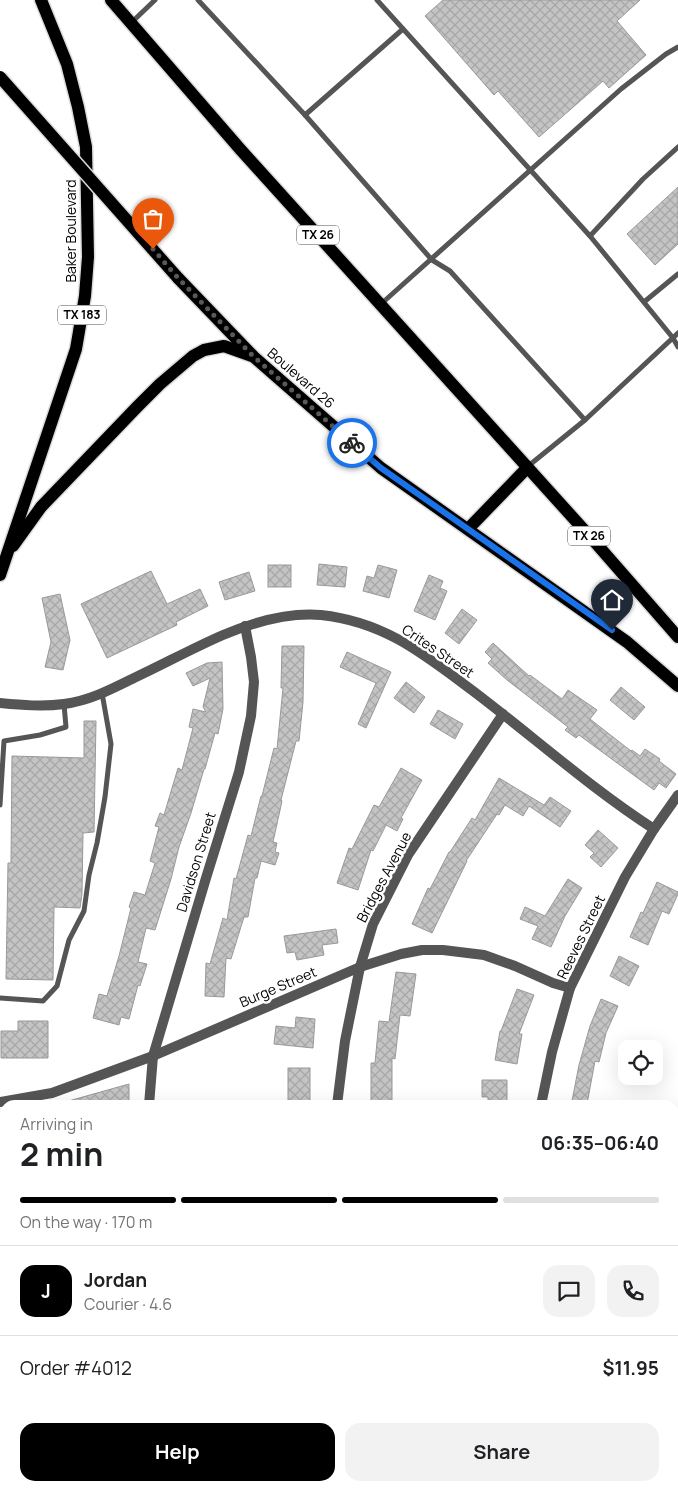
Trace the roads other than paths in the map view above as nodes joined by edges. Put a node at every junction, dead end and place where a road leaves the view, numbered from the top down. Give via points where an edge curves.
1 (41, 0) edge
2 (110, 0) edge
3 (155, 0) edge
4 (198, 0) edge
5 (377, 0) edge
6 (130, 23) junction
7 (403, 29) junction
8 (678, 47) edge
9 (0, 77) edge
10 (305, 115) junction
11 (678, 147) edge
12 (532, 169) junction
13 (590, 236) junction
14 (432, 260) junction
15 (678, 274) edge
16 (644, 302) junction
17 (381, 305) junction
18 (678, 333) edge
19 (673, 338) junction
20 (678, 347) edge
21 (254, 357) junction
22 (585, 420) junction
23 (527, 468) junction
24 (468, 529) junction
25 (6, 556) junction
26 (0, 575) edge
27 (245, 626) junction
28 (678, 637) edge
29 (678, 686) edge
30 (102, 693) junction
31 (0, 703) edge
32 (64, 704) junction
33 (504, 714) junction
34 (678, 795) edge
35 (0, 805) edge
36 (654, 829) junction
37 (360, 967) junction
38 (570, 988) junction
39 (0, 998) edge
40 (153, 1056) junction
41 (22, 1100) edge
42 (149, 1100) edge
43 (339, 1100) edge
44 (542, 1100) edge

1 - 25 main road, Baker Boulevard / TX 183 via 67,64 86,147 88,257 76,349
2 - 6 main road, TX 26
3 - 6 lane
4 - 10 lane
5 - 7 lane
6 - 17 main road, TX 26
7 - 10 lane
7 - 12 lane
8 - 12 lane via 621,89
9 - 21 main road, Boulevard 26, bridge via 178,278
10 - 14 lane
11 - 13 lane
12 - 13 lane
12 - 14 lane
13 - 16 lane
14 - 17 lane
14 - 22 lane via 450,271
15 - 16 lane
16 - 19 lane
17 - 23 main road, TX 26
18 - 19 lane
19 - 20 lane
19 - 22 lane
21 - 24 main road, Boulevard 26 via 381,468
21 - 25 main road via 224,346 193,356 137,406 41,507
22 - 23 lane
23 - 24 main road
23 - 28 main road, TX 26
24 - 29 main road, Boulevard 26 via 627,642
25 - 26 main road, Baker Boulevard / TX 183
27 - 30 street, Crites Street
27 - 33 street, Crites Street via 297,615 321,615 371,626 426,656
27 - 40 street, Davidson Street via 254,682 251,716 239,772
30 - 32 street, Crites Street
30 - 39 lane via 111,744 105,798 84,911 69,940 57,986 43,1001
31 - 32 street, Crites Street via 26,706
32 - 35 lane via 66,726 40,736 4,741
33 - 36 street, Crites Street via 624,810
33 - 37 street, Bridges Avenue via 408,855 373,924
34 - 36 street, Reeves Street
36 - 38 street, Reeves Street
37 - 38 street, Burge Street via 401,954 442,950 484,955
37 - 40 street, Burge Street
37 - 43 street, Bridges Avenue via 345,1041
38 - 44 street, Reeves Street
40 - 41 street, Burge Street via 52,1093
40 - 42 street, Davidson Street

